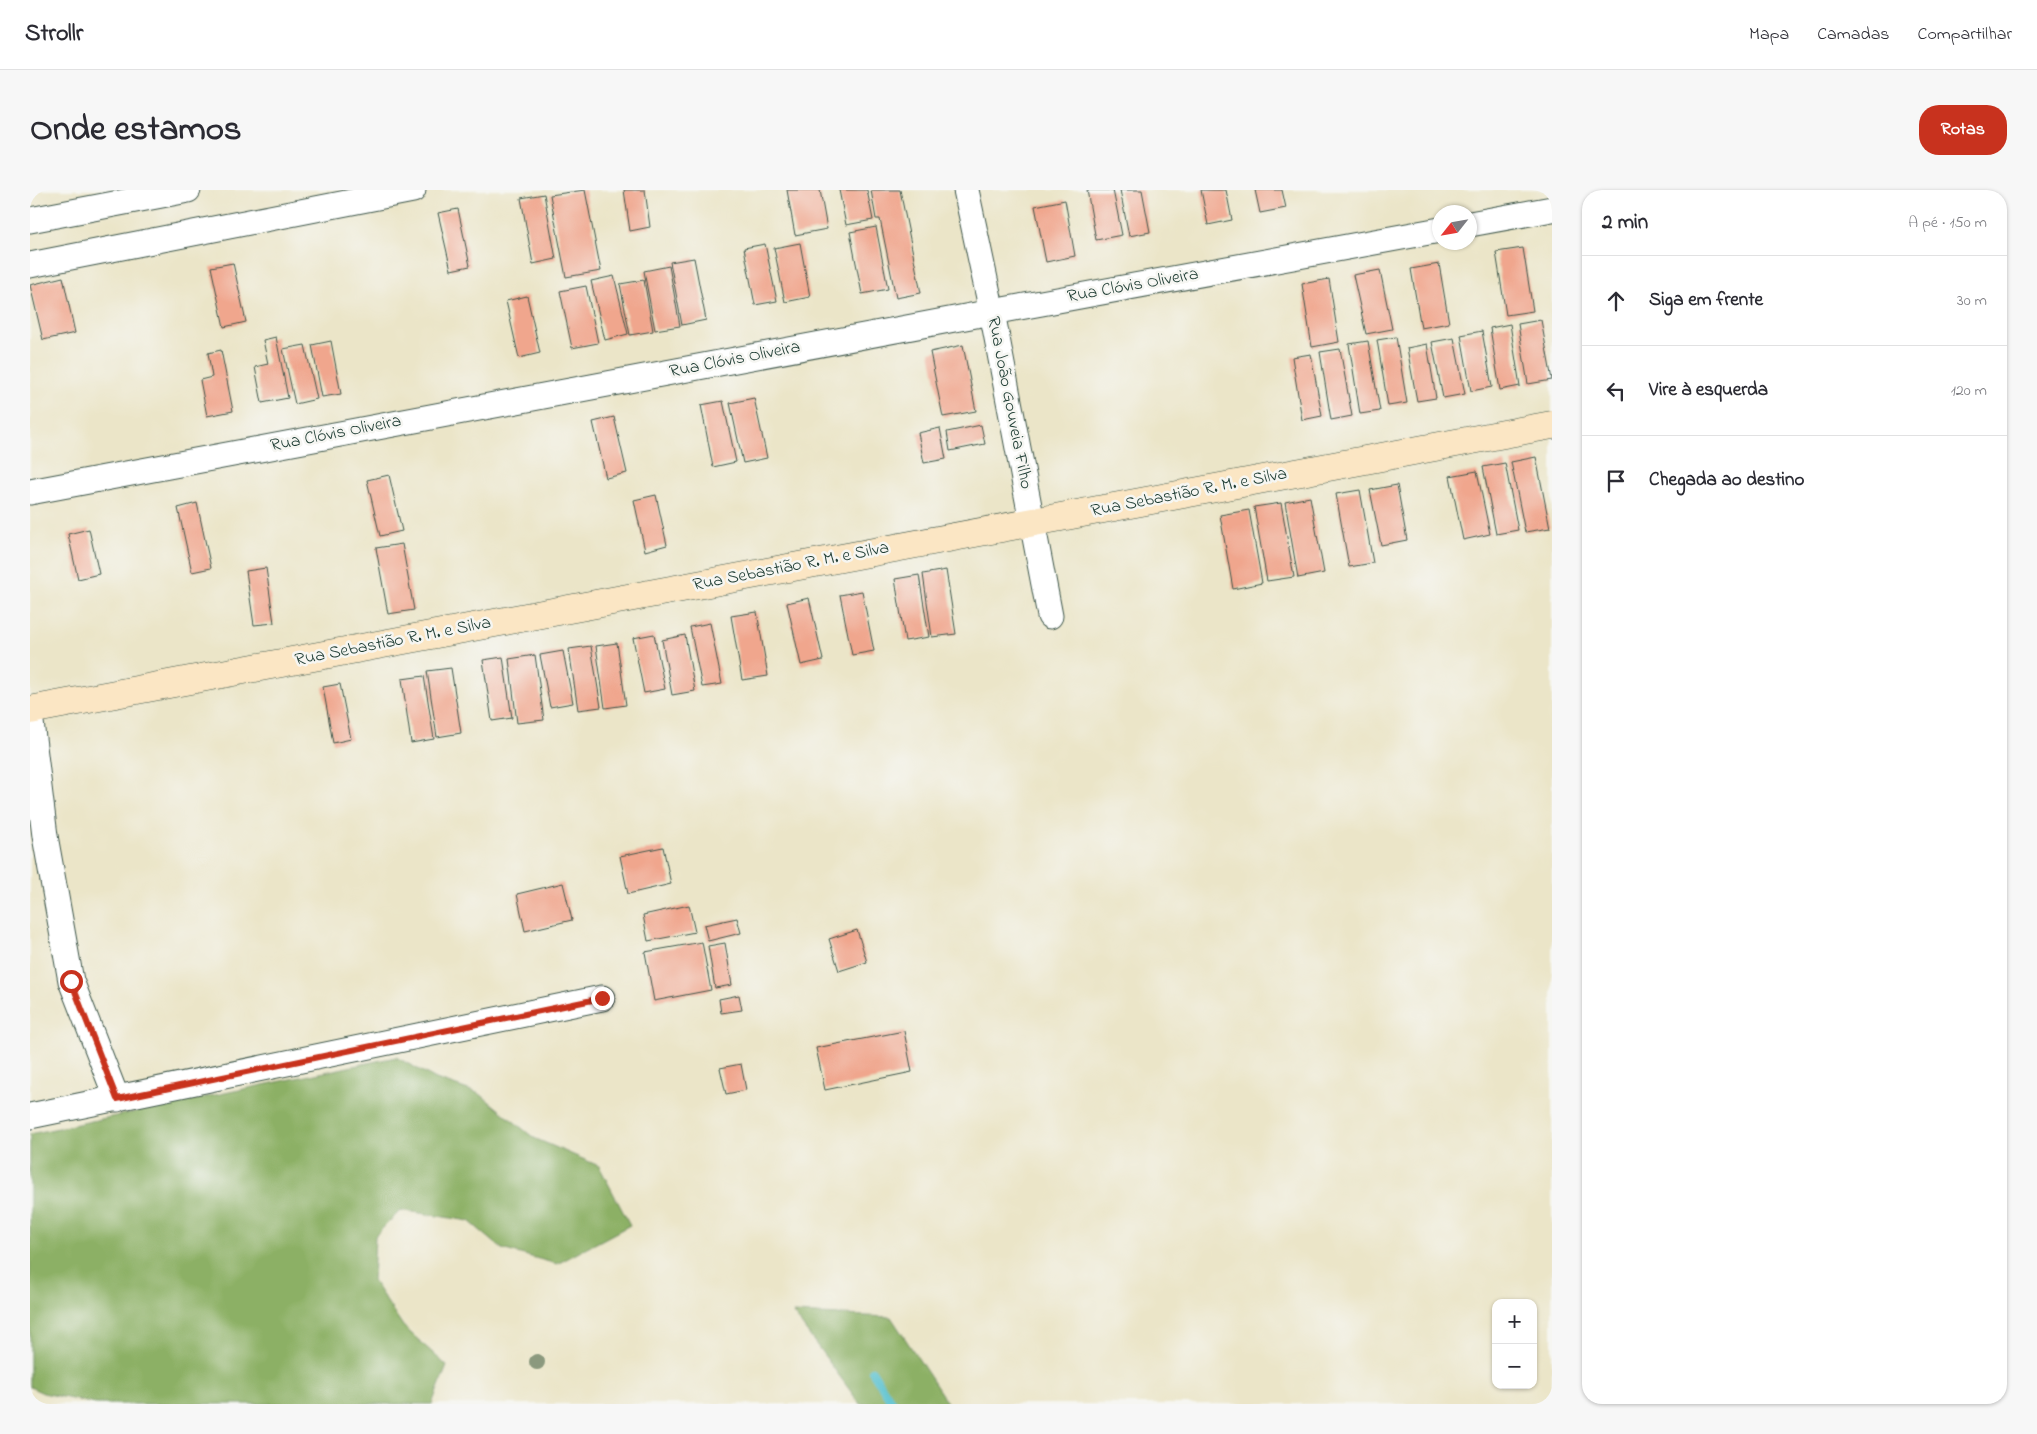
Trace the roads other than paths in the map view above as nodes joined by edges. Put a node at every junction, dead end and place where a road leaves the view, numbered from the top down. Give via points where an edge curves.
1 (188, 190) edge
2 (413, 190) edge
3 (966, 190) edge
4 (1552, 209) edge
5 (30, 220) edge
6 (1477, 223) edge
7 (1432, 231) edge
8 (30, 265) edge
9 (992, 312) junction
10 (1552, 425) edge
11 (30, 492) edge
12 (1032, 522) junction
13 (1050, 616) dead end
14 (30, 712) edge
15 (602, 998) dead end
16 (117, 1099) junction
17 (30, 1116) edge

1 - 5 street
2 - 8 street
3 - 9 street, Rua João Gouveia Filho
4 - 6 street
7 - 9 street, Rua Clóvis Oliveira
9 - 11 street, Rua Clóvis Oliveira
9 - 12 street, Rua João Gouveia Filho
10 - 12 street, Rua Sebastião R. M. e Silva
12 - 13 street, Rua João Gouveia Filho
12 - 14 street, Rua Sebastião R. M. e Silva
14 - 16 street via 46,836 71,981
15 - 16 street
16 - 17 street

